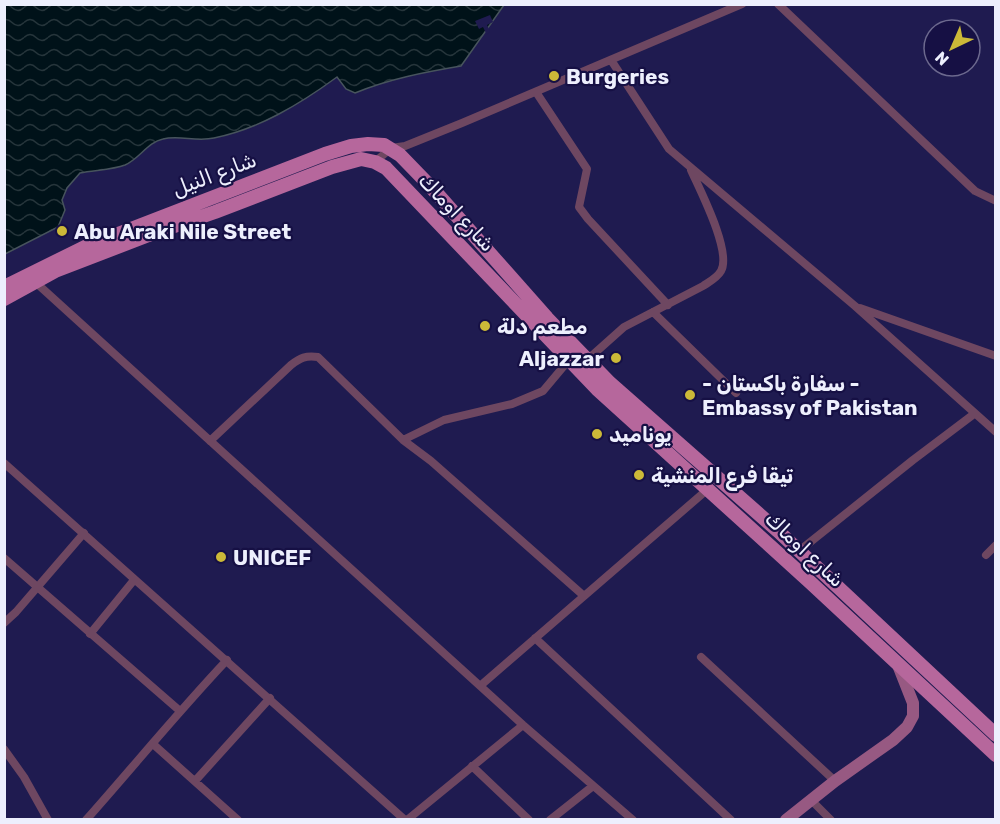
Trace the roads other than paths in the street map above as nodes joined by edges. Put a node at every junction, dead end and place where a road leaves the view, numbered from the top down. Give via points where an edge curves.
1 (742, 4) edge
2 (778, 4) edge
3 (611, 60) junction
4 (536, 92) junction
5 (391, 148) junction
6 (380, 165) junction
7 (690, 167) junction
8 (996, 201) edge
9 (31, 278) junction
10 (4, 287) edge
11 (4, 298) edge
12 (668, 305) junction
13 (855, 306) junction
14 (653, 312) junction
15 (996, 356) edge
16 (569, 360) junction
17 (587, 360) junction
18 (736, 393) dead end
19 (974, 414) junction
20 (996, 432) edge
21 (403, 440) junction
22 (210, 441) junction
23 (4, 463) edge
24 (708, 489) junction
25 (778, 531) junction
26 (84, 533) junction
27 (767, 543) junction
28 (996, 545) edge
29 (799, 551) junction
30 (986, 555) dead end
31 (4, 558) edge
32 (134, 580) junction
33 (37, 588) junction
34 (584, 596) junction
35 (4, 623) edge
36 (90, 634) junction
37 (535, 638) junction
38 (701, 657) dead end
39 (227, 660) junction
40 (898, 665) junction
41 (480, 687) junction
42 (270, 698) junction
43 (180, 711) junction
44 (523, 725) junction
45 (996, 735) edge
46 (153, 744) junction
47 (4, 749) edge
48 (996, 755) edge
49 (472, 766) junction
50 (835, 781) junction
51 (195, 782) junction
52 (593, 786) junction
53 (811, 800) junction
54 (48, 819) edge
55 (86, 819) edge
56 (238, 819) edge
57 (406, 819) edge
58 (529, 819) edge
59 (550, 819) edge
60 (633, 819) edge
61 (731, 819) edge
62 (786, 819) edge
63 (831, 819) edge

1 - 3 street
2 - 8 street via 975,191
3 - 4 street
3 - 7 street via 669,148
4 - 5 street via 405,146
4 - 12 street via 586,169 579,207
5 - 6 street
5 - 9 main road, شارع النيل via 368,144 325,154 87,246
5 - 17 main road, شارع اوماك
6 - 9 main road, شارع النيل via 361,159 332,166
6 - 16 main road, شارع اوماك
7 - 12 street via 718,234 722,270 714,279
7 - 13 street
9 - 10 main road, شارع النيل
9 - 11 main road, شارع النيل
9 - 22 street
12 - 14 street
13 - 15 street
13 - 19 street
14 - 17 street via 624,327
14 - 18 street
16 - 21 street via 543,391 512,404 444,420
16 - 24 main road, شارع اوماك
17 - 25 main road, شارع اوماك
19 - 20 street
19 - 29 street
21 - 22 street via 318,357 310,356 291,365
21 - 34 street
22 - 41 street
23 - 26 street
24 - 27 main road, شارع اوماك
24 - 34 street
25 - 27 main road
25 - 29 main road, شارع اوماك
26 - 32 street
26 - 33 street
27 - 40 main road, شارع اوماك
28 - 30 street
29 - 45 main road, شارع اوماك
31 - 33 street
32 - 36 street
32 - 39 street
33 - 35 street
33 - 36 street
34 - 37 street
36 - 43 street
37 - 41 street
37 - 61 street
38 - 50 street
39 - 42 street
39 - 43 street
40 - 48 main road, شارع اوماك
40 - 50 street via 913,703 908,727
41 - 44 street
42 - 51 street
42 - 57 street
43 - 46 street
44 - 49 street
44 - 52 street
46 - 51 street
46 - 55 street
47 - 54 street
49 - 57 street
49 - 58 street
50 - 53 street
51 - 56 street
52 - 59 street
52 - 60 street
53 - 62 street
53 - 63 street

